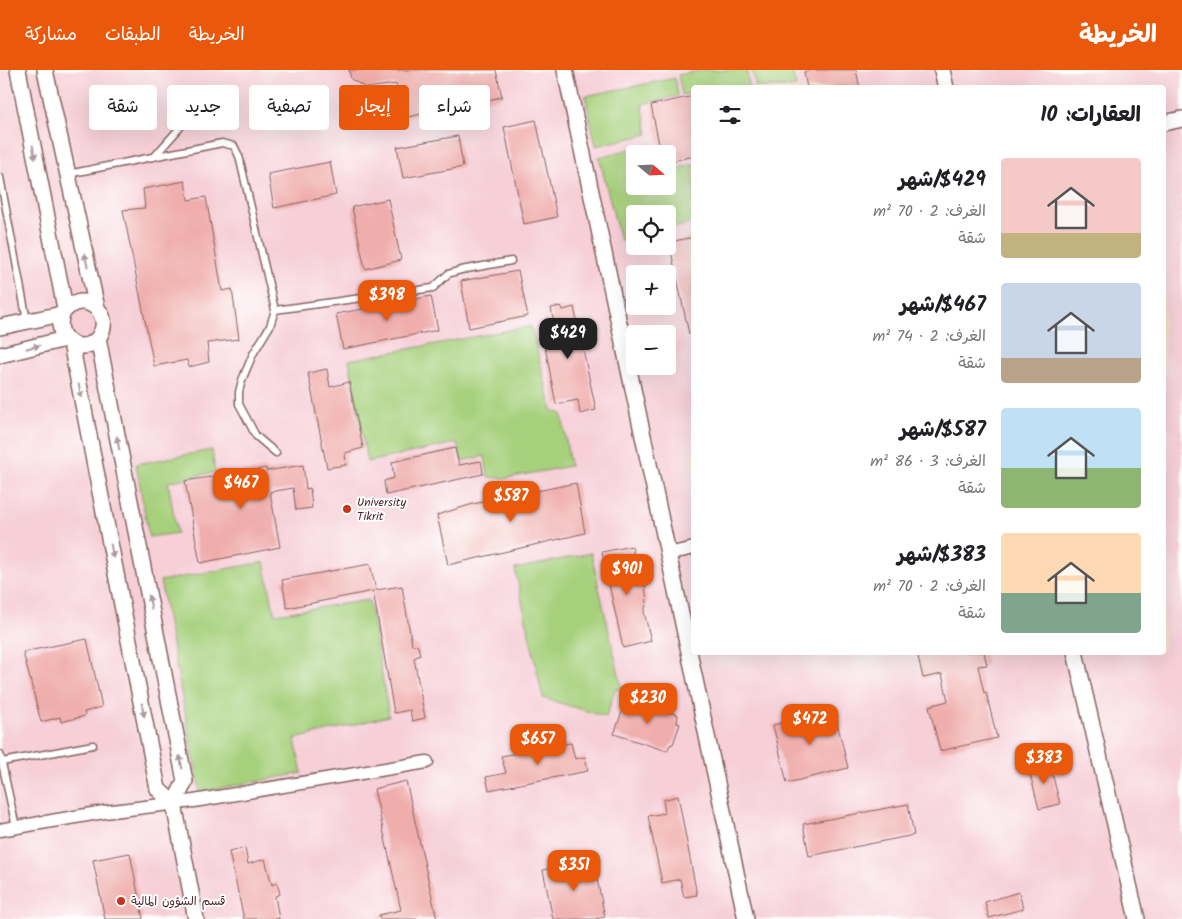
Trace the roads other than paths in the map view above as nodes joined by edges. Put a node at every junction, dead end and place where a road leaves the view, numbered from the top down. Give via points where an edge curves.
1 (18, 70) edge
2 (45, 70) edge
3 (565, 70) edge
4 (942, 70) edge
5 (945, 85) edge
6 (1182, 119) edge
7 (1166, 123) edge
8 (177, 130) edge
9 (154, 156) junction
10 (68, 174) junction
11 (0, 177) edge
12 (511, 261) dead end
13 (97, 308) junction
14 (274, 310) junction
15 (64, 311) junction
16 (27, 321) junction
17 (0, 327) edge
18 (98, 338) junction
19 (68, 341) junction
20 (0, 355) edge
21 (276, 453) dead end
22 (691, 549) edge
23 (668, 554) junction
24 (1076, 655) edge
25 (93, 745) dead end
26 (0, 754) edge
27 (2, 762) junction
28 (427, 762) dead end
29 (174, 804) junction
30 (16, 827) junction
31 (0, 830) edge
32 (196, 919) edge
33 (746, 919) edge
34 (1137, 919) edge

1 -> 15 street
2 - 10 street
3 - 23 street
4 - 5 street
6 - 7 street
8 - 9 lane
9 - 10 lane
9 - 14 lane via 222,143 234,146
13 -> 10 street
11 - 16 lane
12 - 14 lane via 448,274 433,288
13 - 15 street via 81,302 73,303
13 - 18 street via 103,320
14 - 21 lane via 270,326 242,380 239,404 256,436
15 - 16 street
15 - 19 street via 59,327
16 - 17 street
18 - 19 street via 85,345
29 -> 18 street via 185,781
20 -> 19 street
19 -> 29 street via 158,789
22 - 23 street
23 - 33 street
24 - 34 street
25 - 27 lane
26 - 27 lane
27 - 30 lane
28 - 29 street
29 - 30 street
29 - 32 street
30 - 31 street

